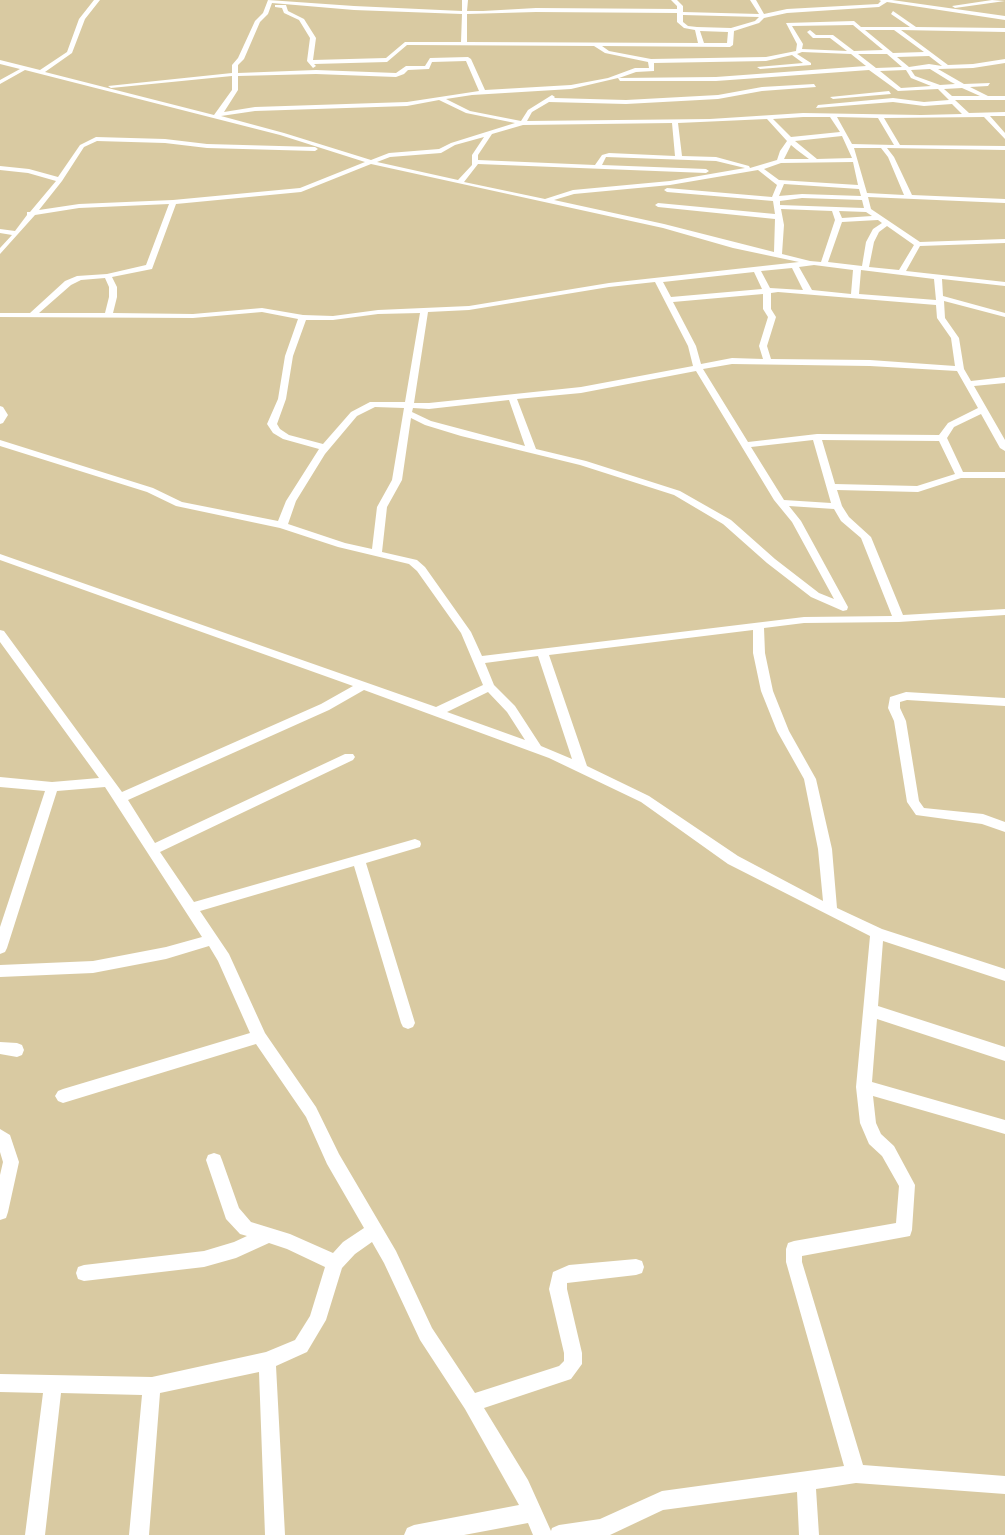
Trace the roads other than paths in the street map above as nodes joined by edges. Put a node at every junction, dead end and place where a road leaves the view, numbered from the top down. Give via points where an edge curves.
1 (97, 0) edge
2 (465, 0) edge
3 (674, 0) edge
4 (753, 0) edge
5 (883, 0) edge
6 (1004, 0) edge
7 (270, 2) edge
8 (906, 2) edge
9 (947, 4) edge
10 (287, 5) junction
11 (930, 6) junction
12 (848, 7) junction
13 (465, 12) junction
14 (681, 12) junction
15 (893, 13) dead end
16 (763, 16) junction
17 (984, 16) junction
18 (1005, 18) edge
19 (811, 23) junction
20 (854, 23) junction
21 (913, 27) junction
22 (862, 28) junction
23 (893, 28) junction
24 (983, 28) junction
25 (697, 29) junction
26 (731, 30) junction
27 (1005, 30) edge
28 (814, 33) junction
29 (794, 34) junction
30 (884, 35) junction
31 (905, 36) junction
32 (871, 37) junction
33 (594, 43) junction
34 (464, 44) junction
35 (701, 44) junction
36 (715, 45) junction
37 (730, 45) junction
38 (797, 52) junction
39 (851, 54) junction
40 (890, 54) junction
41 (929, 54) junction
42 (739, 59) junction
43 (719, 60) junction
44 (651, 61) junction
45 (1005, 61) edge
46 (0, 62) edge
47 (312, 62) junction
48 (945, 65) junction
49 (929, 66) junction
50 (973, 66) junction
51 (25, 68) junction
52 (729, 68) junction
53 (870, 69) junction
54 (652, 70) junction
55 (908, 70) junction
56 (41, 72) junction
57 (316, 72) junction
58 (937, 72) junction
59 (802, 74) junction
60 (236, 75) junction
61 (737, 78) junction
62 (609, 79) junction
63 (654, 79) junction
64 (0, 82) edge
65 (963, 85) junction
66 (100, 87) junction
67 (571, 87) junction
68 (939, 87) junction
69 (483, 93) junction
70 (825, 93) dead end
71 (895, 96) junction
72 (833, 97) junction
73 (986, 97) junction
74 (1005, 97) edge
75 (439, 98) junction
76 (688, 98) junction
77 (548, 100) junction
78 (952, 100) junction
79 (924, 104) junction
80 (841, 105) junction
81 (688, 107) dead end
82 (699, 114) dead end
83 (985, 114) junction
84 (1005, 114) edge
85 (216, 115) junction
86 (832, 115) junction
87 (967, 115) junction
88 (792, 116) junction
89 (768, 117) junction
90 (880, 117) junction
91 (905, 117) junction
92 (935, 117) junction
93 (675, 120) junction
94 (710, 121) junction
95 (523, 123) junction
96 (489, 134) junction
97 (844, 134) junction
98 (1005, 137) edge
99 (792, 139) junction
100 (849, 146) junction
101 (882, 146) junction
102 (898, 146) junction
103 (1005, 148) edge
104 (326, 149) junction
105 (679, 158) junction
106 (814, 159) junction
107 (855, 160) junction
108 (780, 161) junction
109 (372, 162) junction
110 (476, 162) junction
111 (597, 167) junction
112 (0, 169) edge
113 (756, 169) junction
114 (727, 172) junction
115 (60, 180) junction
116 (460, 182) junction
117 (780, 182) junction
118 (668, 187) junction
119 (864, 194) junction
120 (909, 197) junction
121 (1005, 201) edge
122 (173, 202) junction
123 (544, 202) junction
124 (776, 203) junction
125 (658, 205) junction
126 (835, 210) junction
127 (868, 210) junction
128 (30, 215) junction
129 (779, 217) junction
130 (839, 220) junction
131 (883, 220) junction
132 (647, 222) junction
133 (0, 231) edge
134 (17, 233) junction
135 (1005, 241) edge
136 (10, 243) junction
137 (0, 244) edge
138 (918, 244) junction
139 (0, 252) edge
140 (778, 254) junction
141 (819, 264) junction
142 (795, 266) junction
143 (861, 269) junction
144 (757, 270) junction
145 (901, 274) junction
146 (107, 276) junction
147 (938, 278) junction
148 (658, 280) junction
149 (1005, 284) edge
150 (767, 291) junction
151 (808, 291) junction
152 (855, 297) junction
153 (669, 300) junction
154 (938, 300) junction
155 (424, 311) junction
156 (108, 315) junction
157 (1005, 315) edge
158 (31, 316) junction
159 (0, 317) edge
160 (303, 317) junction
161 (768, 363) junction
162 (697, 366) junction
163 (960, 369) junction
164 (1005, 380) edge
165 (968, 384) junction
166 (512, 397) junction
167 (0, 409) edge
168 (407, 409) junction
169 (983, 409) junction
170 (0, 421) edge
171 (817, 438) junction
172 (942, 438) junction
173 (0, 443) edge
174 (745, 445) junction
175 (326, 448) junction
176 (1005, 448) edge
177 (531, 449) junction
178 (960, 475) junction
179 (1005, 475) edge
180 (832, 487) junction
181 (781, 503) junction
182 (837, 506) junction
183 (282, 525) junction
184 (377, 554) junction
185 (0, 557) edge
186 (843, 608) junction
187 (1005, 612) edge
188 (899, 619) junction
189 (850, 620) junction
190 (758, 627) junction
191 (0, 634) edge
192 (542, 652) junction
193 (479, 660) junction
194 (363, 685) junction
195 (489, 687) junction
196 (1005, 702) edge
197 (436, 712) junction
198 (537, 749) junction
199 (349, 757) dead end
200 (581, 767) junction
201 (0, 782) edge
202 (109, 782) junction
203 (52, 787) junction
204 (120, 798) junction
205 (1005, 827) edge
206 (415, 844) dead end
207 (152, 850) junction
208 (359, 860) junction
209 (191, 908) junction
210 (831, 911) junction
211 (877, 933) junction
212 (211, 940) junction
213 (0, 948) edge
214 (0, 971) edge
215 (1005, 975) edge
216 (870, 1010) junction
217 (408, 1023) dead end
218 (259, 1037) junction
219 (0, 1048) edge
220 (17, 1049) dead end
221 (1005, 1054) edge
222 (864, 1087) junction
223 (62, 1096) dead end
224 (1005, 1127) edge
225 (0, 1136) edge
226 (214, 1160) dead end
227 (0, 1212) edge
228 (375, 1230) junction
229 (266, 1236) junction
230 (335, 1263) junction
231 (636, 1267) dead end
232 (84, 1273) dead end
233 (267, 1361) junction
234 (0, 1383) edge
235 (53, 1386) junction
236 (152, 1386) junction
237 (471, 1403) junction
238 (856, 1474) junction
239 (806, 1481) junction
240 (1005, 1485) edge
241 (534, 1512) junction
242 (35, 1535) edge
243 (139, 1535) edge
244 (275, 1535) edge
245 (414, 1535) edge
246 (543, 1535) edge
247 (559, 1535) edge
248 (809, 1535) edge

1 - 56 street via 80,21 69,53
2 - 13 street
3 - 14 street
4 - 16 street
5 - 8 street
5 - 12 street via 879,5
6 - 9 street
7 - 10 street
7 - 60 street via 235,65
8 - 11 street
9 - 11 street
10 - 13 street
10 - 47 street via 286,12 301,19 313,38
11 - 17 street
12 - 16 street
12 - 20 street
13 - 14 street
13 - 34 street
14 - 16 street
14 - 25 street via 683,25
15 - 21 street
16 - 26 street
17 - 18 street
17 - 24 street
19 - 20 street
19 - 28 street
19 - 29 street via 788,24
20 - 22 street
21 - 23 street
21 - 24 street
22 - 23 street
22 - 32 street
23 - 30 street
23 - 31 street
24 - 27 street
25 - 26 street
25 - 35 street
26 - 37 street
28 - 29 street
28 - 39 street via 831,36
29 - 38 street
30 - 31 street
30 - 32 street
31 - 41 street
32 - 40 street
33 - 34 street
33 - 35 street
33 - 44 street via 607,52
34 - 47 street via 408,43 387,60
35 - 36 street
36 - 37 street
36 - 43 street
37 - 42 street
38 - 39 street
38 - 42 street
38 - 52 street via 809,64
39 - 40 street
39 - 53 street
40 - 41 street
40 - 55 street
41 - 48 street
42 - 43 street
43 - 44 street
43 - 52 street
44 - 54 street
45 - 50 street
46 - 51 street
47 - 57 street
48 - 49 street
48 - 50 street
49 - 55 street
49 - 58 street
50 - 58 street via 977,72
51 - 56 street
51 - 64 street
52 - 61 street
53 - 55 street
53 - 59 street
53 - 71 street
54 - 62 street
54 - 63 street
55 - 58 street
55 - 68 street via 918,80
56 - 66 street
57 - 60 street
57 - 69 street via 396,75 406,68 427,68 430,60 468,59
58 - 65 street
59 - 61 street
59 - 76 street via 816,87
60 - 66 street
60 - 85 street via 235,90
61 - 63 street
62 - 63 street
62 - 67 street
65 - 68 street
65 - 73 street
65 - 74 street via 985,81
66 - 85 street
67 - 69 street
67 - 77 street
68 - 71 street
68 - 78 street
69 - 75 street
70 - 72 street
71 - 72 street
71 - 79 street
71 - 80 street
71 - 91 street
72 - 80 street
73 - 74 street
73 - 78 street
75 - 85 street via 407,104
75 - 95 street via 468,112
76 - 77 street
76 - 81 street
77 - 95 street via 530,111
78 - 79 street
78 - 87 street
79 - 92 street
80 - 88 street via 798,108
82 - 94 street
83 - 84 street
83 - 87 street
83 - 98 street
85 - 104 street
86 - 88 street
86 - 90 street
86 - 97 street
87 - 92 street
88 - 89 street
89 - 94 street
89 - 99 street
90 - 91 street
90 - 102 street
91 - 92 street
93 - 94 street
93 - 95 street
93 - 105 street
95 - 96 street
96 - 109 street via 441,151 389,155
96 - 110 street via 476,152
97 - 99 street
97 - 100 street
99 - 106 street
99 - 108 street
100 - 101 street
100 - 107 street
101 - 102 street
101 - 120 street
102 - 103 street
104 - 109 street
104 - 115 street via 104,138 82,146
105 - 111 street via 607,155
105 - 113 street via 716,159
106 - 107 street
106 - 108 street
107 - 119 street
108 - 113 street
109 - 116 street
109 - 122 street via 301,190
110 - 111 street
110 - 116 street
111 - 114 street
112 - 115 street
113 - 114 street
113 - 117 street
114 - 118 street
115 - 128 street
116 - 123 street
117 - 119 street
117 - 124 street
118 - 123 street via 582,191
118 - 124 street
118 - 125 street
119 - 120 street
119 - 124 street via 802,196
119 - 127 street
120 - 121 street
122 - 128 street via 79,206
122 - 146 street via 149,267
123 - 132 street
124 - 126 street
124 - 129 street
125 - 129 street
125 - 132 street
126 - 127 street
126 - 130 street
127 - 131 street
128 - 134 street
129 - 140 street
130 - 131 street
130 - 141 street
131 - 138 street
131 - 143 street
132 - 140 street
133 - 134 street
134 - 136 street
135 - 138 street
136 - 137 street
136 - 139 street
138 - 145 street
140 - 141 street
141 - 142 street
141 - 143 street
142 - 144 street
142 - 151 street
143 - 145 street
143 - 152 street
144 - 148 street
144 - 150 street
145 - 147 street
146 - 156 street via 113,287
146 - 158 street via 68,283
147 - 149 street
147 - 154 street
148 - 153 street
148 - 155 street
150 - 151 street
150 - 153 street
150 - 161 street via 772,317 763,346
151 - 152 street
152 - 154 street
153 - 162 street
154 - 157 street
154 - 163 street via 941,318 955,338
155 - 160 street
155 - 168 street
156 - 158 street
156 - 160 street via 218,315 262,310
158 - 159 street
160 - 175 street via 272,424 286,437
161 - 162 street via 732,361
161 - 163 street
162 - 166 street via 580,390
162 - 174 street
163 - 165 street
164 - 165 street
165 - 169 street
166 - 168 street
166 - 177 street
167 - 170 street via 4,415
168 - 175 street via 386,402 363,407
168 - 177 street via 440,427
168 - 184 street via 397,481 382,507
169 - 172 street via 951,425
169 - 176 street
171 - 172 street
171 - 174 street
171 - 180 street
172 - 178 street
173 - 183 street via 150,490 179,504
174 - 181 street
175 - 183 street via 291,502
177 - 186 street via 677,493 727,522 816,595
178 - 179 street
178 - 180 street via 918,489
180 - 182 street
181 - 182 street
181 - 186 street via 796,521
182 - 188 street via 866,537
183 - 184 street
184 - 193 street via 413,562 421,569 466,632
185 - 194 street
186 - 189 street
187 - 188 street
188 - 189 street
189 - 190 street
190 - 192 street
190 - 210 street via 767,691 783,732 810,779 825,849
191 - 202 street
192 - 193 street
192 - 200 street
193 - 195 street
194 - 197 street
194 - 204 street via 325,707
195 - 197 street
195 - 198 street via 511,709
196 - 205 street via 906,696 894,700 913,802 920,812 983,819
197 - 198 street
198 - 200 street
199 - 207 street
200 - 210 street via 645,799 733,860
201 - 203 street
202 - 203 street
202 - 204 street
203 - 213 street
204 - 207 street
206 - 208 street
207 - 209 street
208 - 209 street
208 - 217 street
209 - 212 street
210 - 211 street
211 - 215 street
211 - 216 street
212 - 214 street via 93,967
212 - 218 street via 224,958
216 - 221 street
216 - 222 street
218 - 223 street
218 - 228 street via 311,1112
219 - 220 street
222 - 224 street
222 - 238 street via 875,1139 888,1151 907,1185 904,1230 794,1248 794,1262
225 - 227 street via 10,1162
226 - 229 street via 232,1213 246,1227
228 - 230 street
228 - 237 street via 426,1334
229 - 230 street
229 - 232 street via 204,1259
230 - 233 street via 317,1320 301,1346
231 - 237 street via 569,1273 559,1278 573,1364 565,1373
233 - 236 street
233 - 244 street
234 - 235 street
235 - 236 street
235 - 242 street
236 - 243 street
237 - 241 street
238 - 239 street
238 - 240 street
239 - 247 street via 662,1501 601,1528
239 - 248 street
241 - 245 street
241 - 246 street

